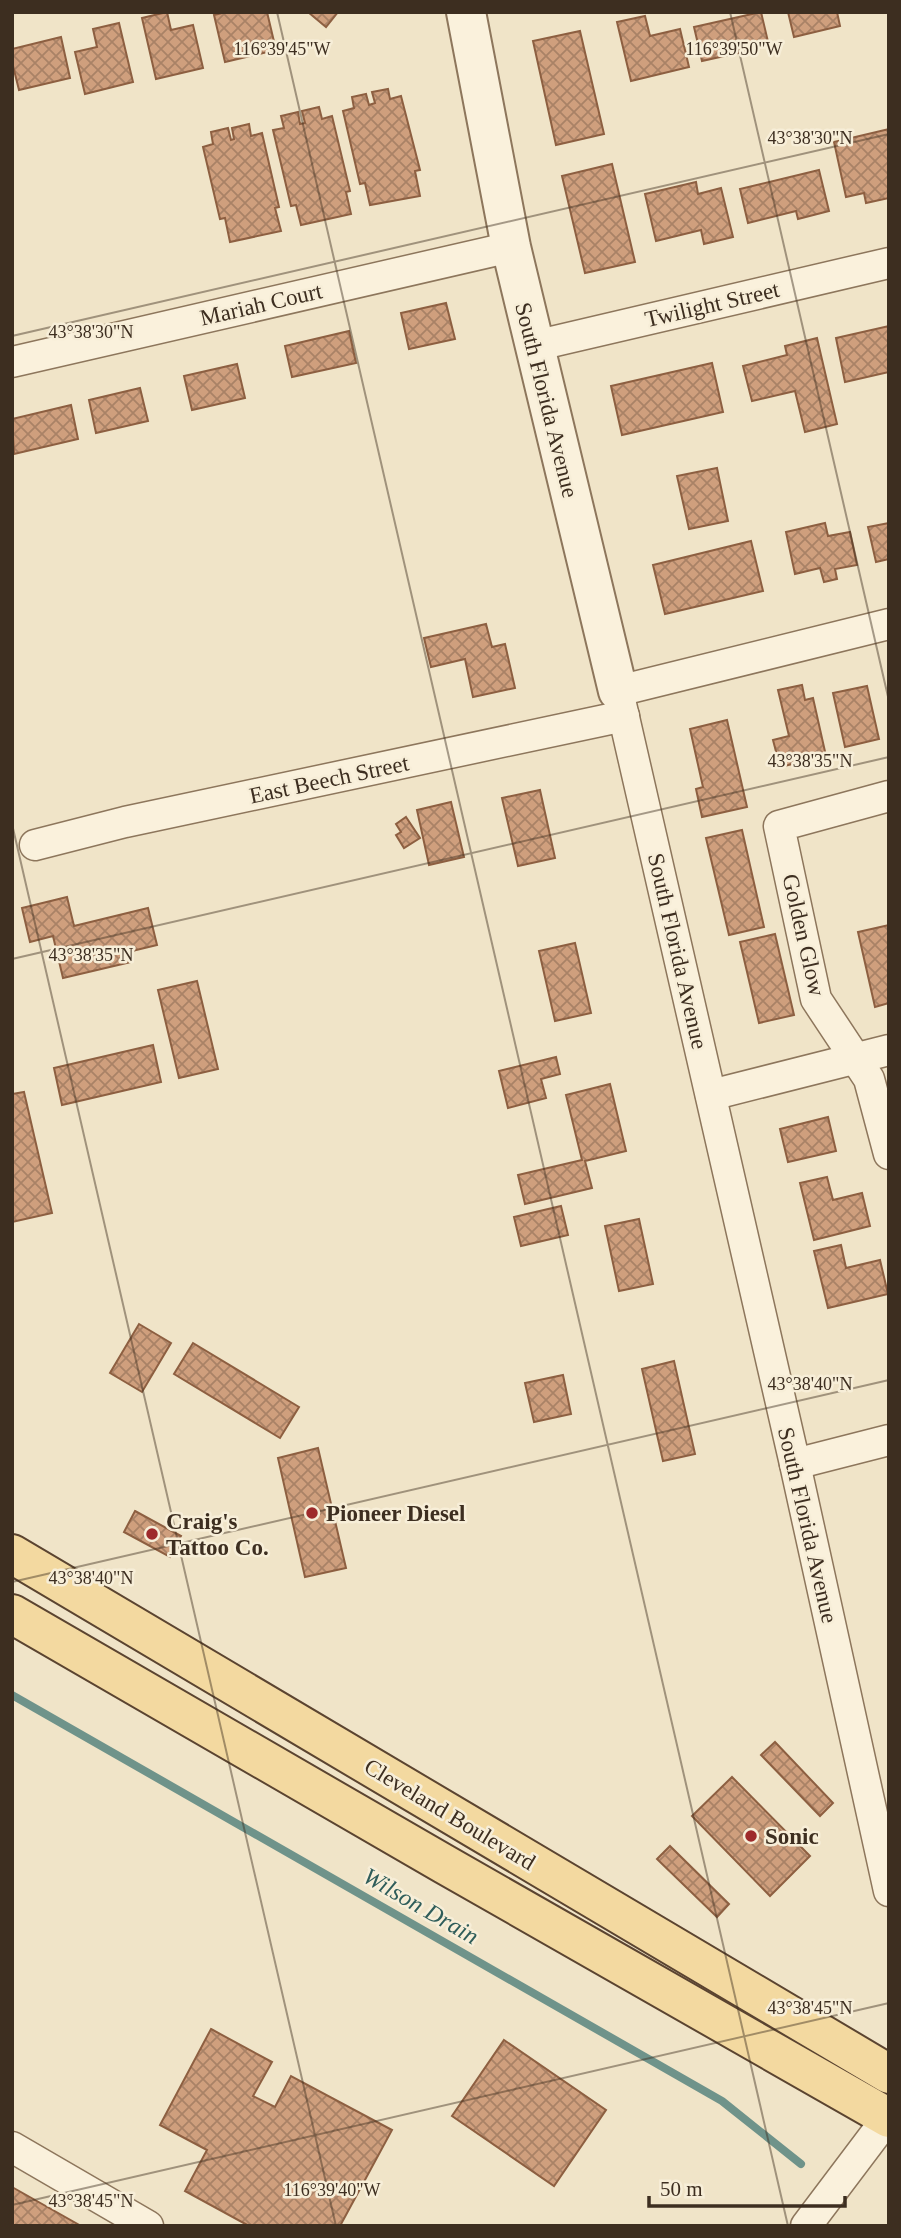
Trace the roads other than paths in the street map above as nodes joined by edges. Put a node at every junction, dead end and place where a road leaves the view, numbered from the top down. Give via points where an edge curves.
1 (466, 12) edge
2 (511, 247) junction
3 (889, 263) edge
4 (534, 346) junction
5 (12, 362) edge
6 (889, 624) edge
7 (621, 704) junction
8 (889, 796) edge
9 (35, 845) dead end
10 (889, 1050) edge
11 (856, 1059) junction
12 (711, 1095) junction
13 (889, 1154) edge
14 (889, 1440) edge
15 (795, 1464) junction
16 (12, 1554) edge
17 (12, 1614) edge
18 (889, 1891) edge
19 (889, 2074) edge
20 (889, 2117) edge
21 (12, 2147) edge
22 (148, 2226) edge
23 (806, 2226) edge

1 - 2 street, South Florida Avenue
2 - 4 street, South Florida Avenue
2 - 5 street, Mariah Court
3 - 4 street, Twilight Street
4 - 7 street, South Florida Avenue
6 - 7 street, East Beech Street
7 - 9 street, East Beech Street
7 - 12 street, South Florida Avenue
8 - 11 street, Golden Glow via 779,825 816,999
10 - 11 street
11 - 12 street
11 - 13 street, Golden Glow via 869,1079
12 - 15 street, South Florida Avenue
14 - 15 street
15 - 18 street, South Florida Avenue
16 - 19 main road, Cleveland Boulevard
17 - 20 main road, Cleveland Boulevard
20 - 23 street
21 - 22 street

